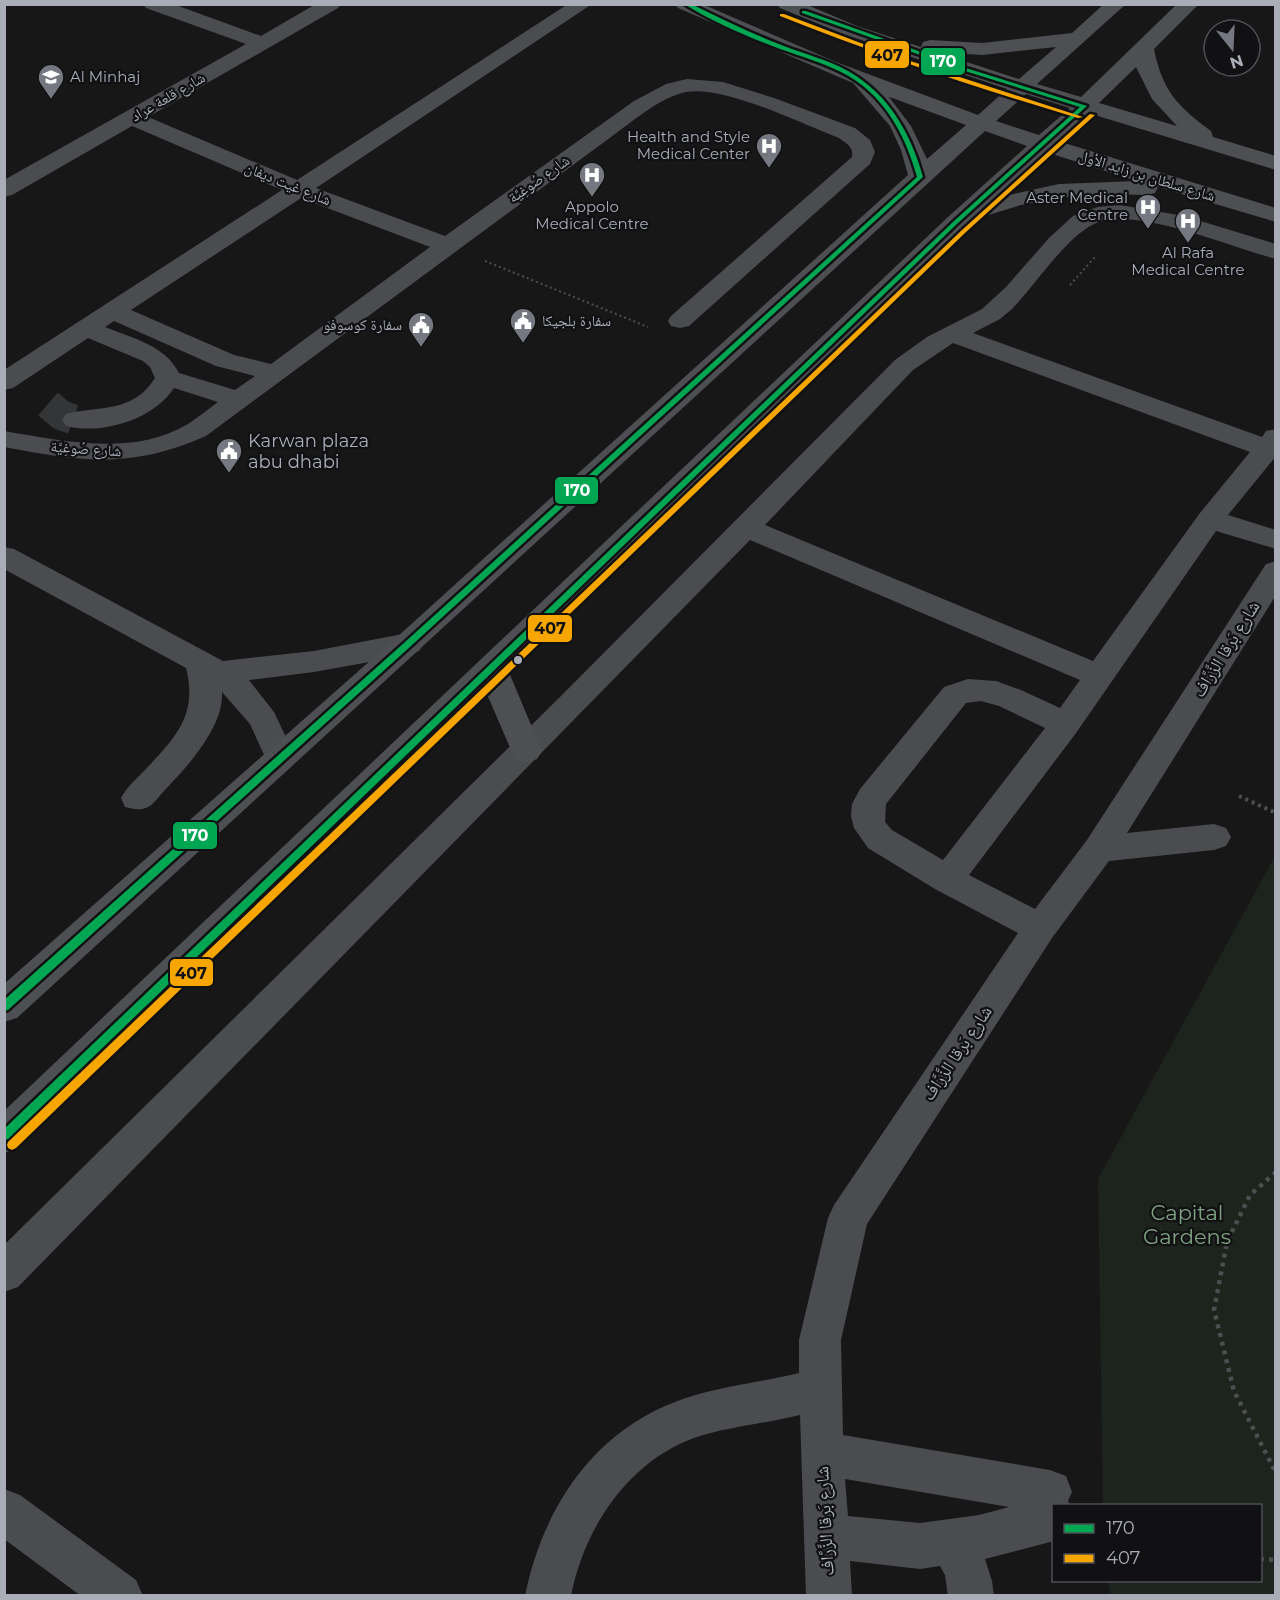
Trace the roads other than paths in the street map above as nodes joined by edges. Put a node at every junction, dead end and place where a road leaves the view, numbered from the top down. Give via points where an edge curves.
1 (153, 4) edge
2 (332, 4) edge
3 (582, 4) edge
4 (685, 4) edge
5 (1116, 4) edge
6 (1189, 4) edge
7 (792, 6) edge
8 (1077, 38) junction
9 (884, 41) junction
10 (262, 43) junction
11 (1144, 50) junction
12 (853, 76) junction
13 (1023, 87) junction
14 (1084, 106) junction
15 (131, 118) junction
16 (982, 123) junction
17 (1041, 143) junction
18 (1217, 145) junction
19 (1275, 163) edge
20 (920, 177) junction
21 (298, 189) junction
22 (4, 190) edge
23 (1210, 196) junction
24 (1275, 215) edge
25 (956, 222) junction
26 (446, 245) junction
27 (1275, 252) edge
28 (115, 312) junction
29 (680, 321) dead end
30 (88, 329) junction
31 (952, 333) junction
32 (275, 373) junction
33 (168, 378) junction
34 (4, 382) edge
35 (239, 400) junction
36 (75, 420) tunnel mouth
37 (4, 439) edge
38 (1272, 445) edge
39 (1210, 519) junction
40 (747, 528) junction
41 (1275, 540) edge
42 (4, 556) edge
43 (1275, 571) edge
44 (408, 644) junction
45 (209, 666) junction
46 (492, 668) junction
47 (1100, 676) junction
48 (1065, 725) junction
49 (526, 751) junction
50 (279, 758) junction
51 (137, 798) dead end
52 (1214, 837) dead end
53 (1100, 849) junction
54 (947, 879) junction
55 (1040, 928) junction
56 (4, 1006) edge
57 (4, 1136) edge
58 (4, 1273) edge
59 (822, 1388) junction
60 (822, 1453) junction
61 (1052, 1505) edge
62 (4, 1511) edge
63 (827, 1536) junction
64 (951, 1543) junction
65 (120, 1596) edge
66 (548, 1596) edge
67 (829, 1596) edge
68 (970, 1596) edge

1 - 10 street
2 - 10 street, شارع قلعة عراد
3 - 21 street
4 - 12 main road, شارع سلطان بن زايد الأول
5 - 8 main road
6 - 11 main road
7 - 9 main road
8 - 9 main road via 982,48
8 - 13 main road
9 - 13 main road
10 - 15 street, شارع قلعة عراد
11 - 14 main road
11 - 18 main road via 1148,76 1165,103
12 - 16 main road, شارع سلطان بن زايد الأول
12 - 20 main road via 890,109 903,128
13 - 14 main road
13 - 16 main road
14 - 17 main road
14 - 18 main road
15 - 21 street, شارع غيت ديفان
15 - 22 street, شارع قلعة عراد
16 - 17 main road, شارع سلطان بن زايد الأول
16 - 20 main road
17 - 23 main road, شارع سلطان بن زايد الأول
17 - 25 main road
18 - 19 main road
20 - 44 main road
21 - 26 street, شارع غيت ديفان
21 - 28 street
23 - 24 main road, شارع سلطان بن زايد الأول
23 - 25 main road via 1136,187 1060,190 993,205
25 - 46 main road
26 - 29 street, شارع صُوغِيَّة via 648,102 676,87 718,87 857,139 864,152 862,159
26 - 32 street, شارع صُوغِيَّة
27 - 31 street via 1144,213 1094,214 1082,220 1000,307
28 - 30 street
28 - 32 street via 225,361
30 - 33 street via 152,356 161,363
30 - 34 street
31 - 38 street
31 - 40 street via 904,365
32 - 35 street, شارع صُوغِيَّة
33 - 35 street
33 - 36 street via 154,396 127,412
35 - 37 street, شارع صُوغِيَّة via 177,440 130,452 82,452
38 - 39 street
39 - 41 street
39 - 47 street
40 - 47 street
40 - 49 street
42 - 45 street
43 - 53 street, شارع بَرقا الزَّرَّاف
44 - 45 street via 268,669
44 - 50 main road
45 - 50 street via 241,689 258,709
45 - 51 street via 206,706 191,736
46 - 49 main road
46 - 57 main road
47 - 48 street
48 - 54 street
48 - 54 street via 987,689 964,690 955,695 876,791 867,810 872,830 880,839
49 - 58 street
50 - 56 main road
52 - 53 street
53 - 55 street, شارع بَرقا الزَّرَّاف
54 - 55 street
55 - 59 street, شارع بَرقا الزَّرَّاف via 848,1218 820,1340
59 - 60 street, شارع بَرقا الزَّرَّاف
59 - 66 street via 711,1411 673,1425 639,1444 582,1505 562,1544
60 - 61 street
60 - 63 street, شارع بَرقا الزَّرَّاف
61 - 64 street via 1017,1529
62 - 65 street
63 - 64 street via 921,1546
63 - 67 street, شارع بَرقا الزَّرَّاف
64 - 68 street via 969,1575

